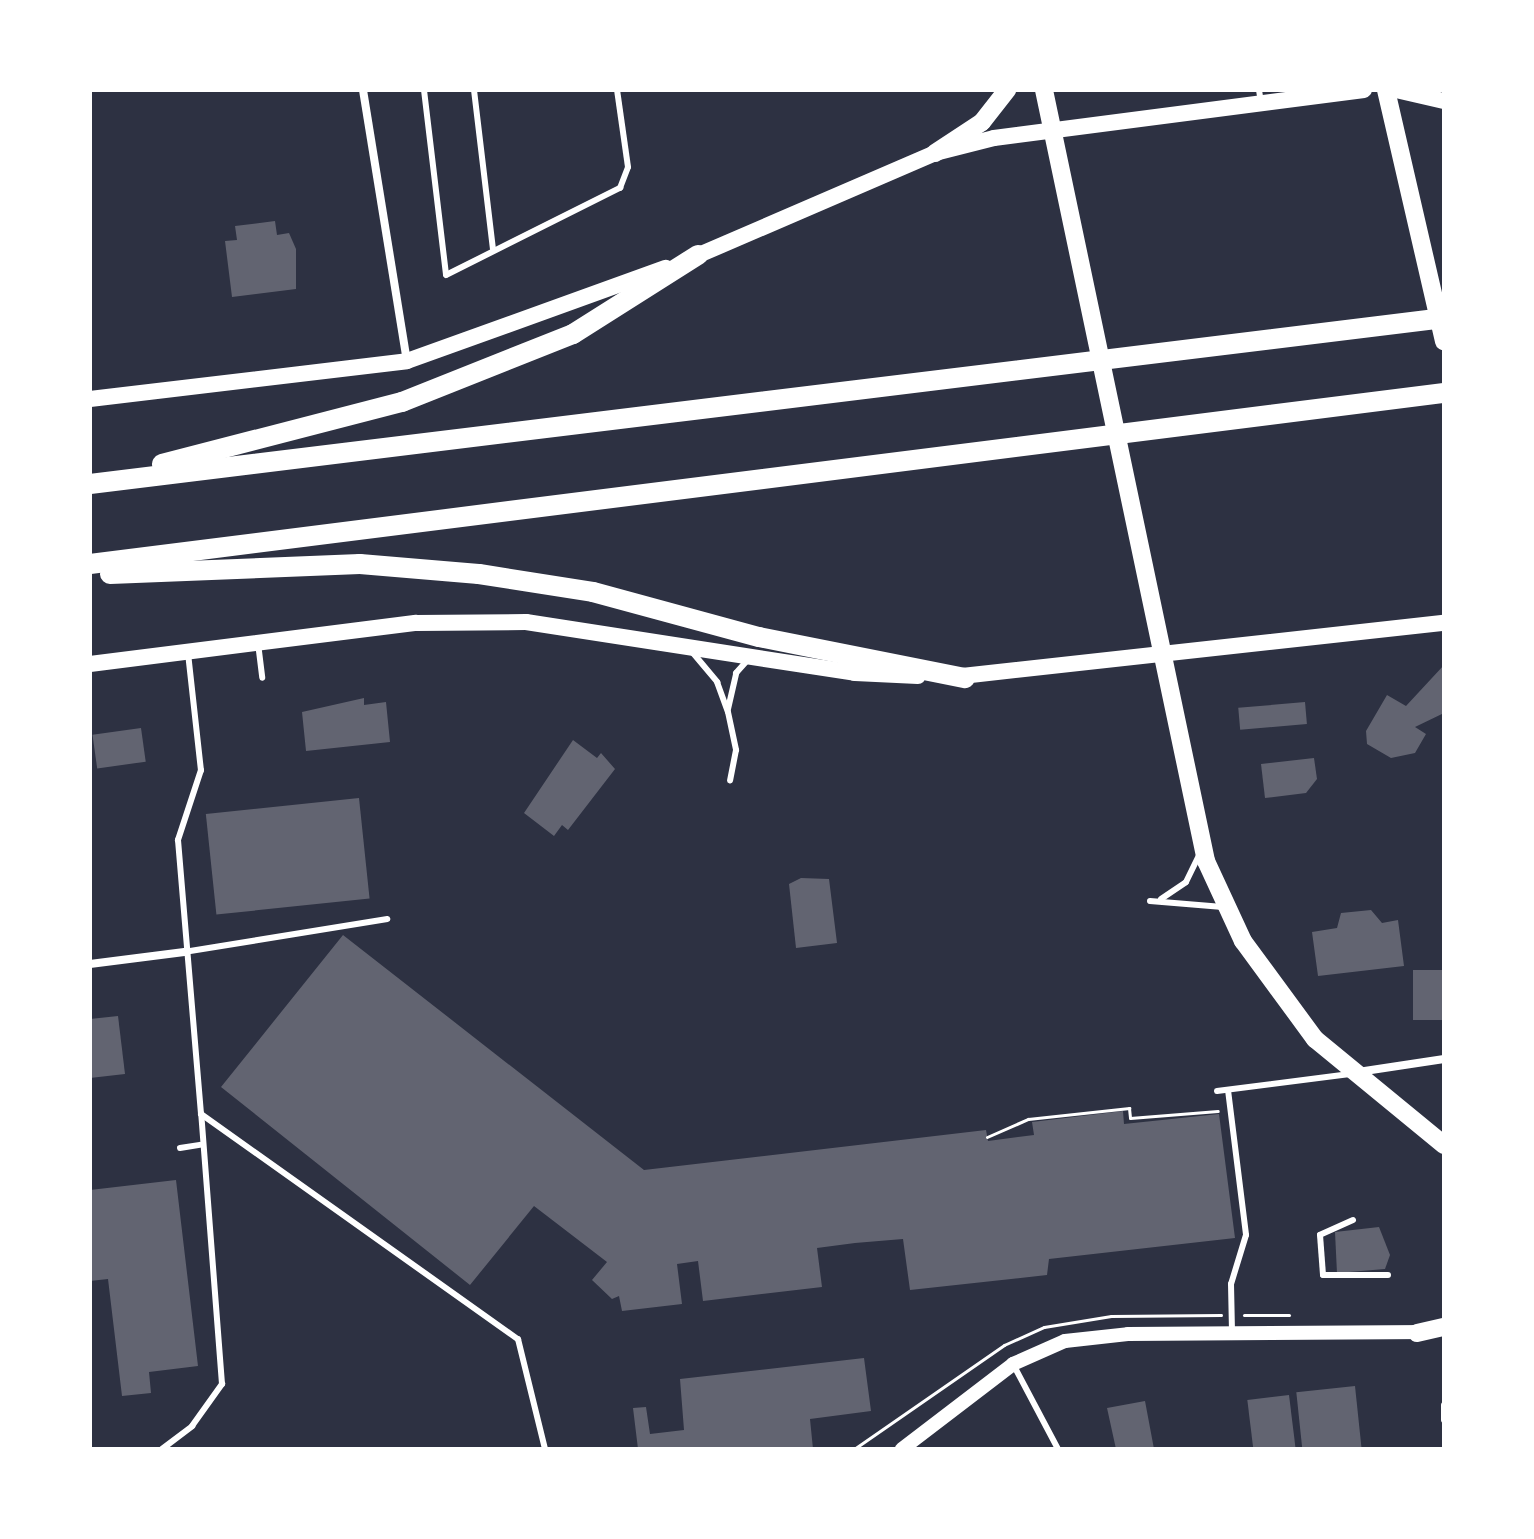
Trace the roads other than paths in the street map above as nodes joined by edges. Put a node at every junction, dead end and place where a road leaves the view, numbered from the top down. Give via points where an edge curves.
1 (363, 90) edge
2 (424, 90) edge
3 (474, 90) edge
4 (617, 90) edge
5 (1007, 90) edge
6 (1044, 90) edge
7 (1364, 90) edge
8 (1386, 90) edge
9 (1396, 90) edge
10 (1260, 96) edge
11 (1444, 101) edge
12 (1052, 127) junction
13 (935, 153) junction
14 (493, 249) junction
15 (698, 255) junction
16 (1444, 318) edge
17 (1444, 341) edge
18 (407, 361) junction
19 (1444, 393) edge
20 (90, 399) edge
21 (90, 482) edge
22 (90, 564) edge
23 (90, 575) edge
24 (1444, 623) edge
25 (258, 643) junction
26 (681, 643) junction
27 (188, 652) junction
28 (769, 657) junction
29 (1158, 657) junction
30 (90, 664) edge
31 (262, 678) dead end
32 (965, 678) junction
33 (728, 712) junction
34 (730, 780) dead end
35 (1202, 848) junction
36 (1161, 899) junction
37 (1150, 901) dead end
38 (1226, 908) junction
39 (387, 919) dead end
40 (184, 952) junction
41 (90, 964) edge
42 (1444, 1059) edge
43 (1354, 1073) junction
44 (1228, 1090) junction
45 (1217, 1091) dead end
46 (201, 1114) junction
47 (1413, 1120) junction
48 (200, 1145) junction
49 (1444, 1145) edge
50 (180, 1148) dead end
51 (1444, 1154) edge
52 (1353, 1220) dead end
53 (1388, 1275) dead end
54 (1444, 1329) edge
55 (1417, 1333) joint
56 (1232, 1334) junction
57 (1013, 1364) junction
58 (1444, 1405) edge
59 (1444, 1420) edge
60 (162, 1449) edge
61 (545, 1449) edge
62 (902, 1449) edge
63 (1058, 1449) edge

1 - 18 street
2 - 14 lane via 446,275
3 - 14 lane
4 - 14 lane via 628,167 620,188
5 - 13 highway via 982,122
6 - 12 highway
7 - 10 main road
8 - 17 highway
9 - 11 main road
10 - 12 main road
12 - 13 main road
12 - 29 highway
13 - 15 main road
15 - 18 main road via 511,329
15 - 21 highway via 573,334 402,402 319,429
16 - 21 highway
18 - 20 main road
19 - 22 highway
23 - 32 highway via 360,564 479,574 593,592 800,647
24 - 29 main road
25 - 26 main road via 416,623 526,622
25 - 27 main road
25 - 31 lane
26 - 28 main road
26 - 33 lane via 708,669
27 - 30 main road
27 - 40 lane via 201,770 178,840
28 - 32 main road via 855,673
28 - 33 lane via 741,664
29 - 32 main road
29 - 35 highway
33 - 34 lane via 736,750
35 - 36 lane via 1186,882
35 - 38 highway
36 - 37 lane
36 - 38 lane
38 - 43 highway via 1276,991
39 - 40 lane
40 - 41 street
40 - 46 lane
42 - 43 street
43 - 44 lane
43 - 47 highway
44 - 45 lane
44 - 56 lane via 1246,1235 1231,1284
46 - 48 lane
46 - 61 lane via 518,1339
47 - 49 highway
47 - 51 highway
48 - 50 lane
48 - 60 lane via 222,1384 192,1426
52 - 53 lane via 1320,1235 1323,1275
54 - 55 highway
55 - 56 street
56 - 57 street via 1065,1341
57 - 62 street
57 - 63 lane
58 - 59 lane

